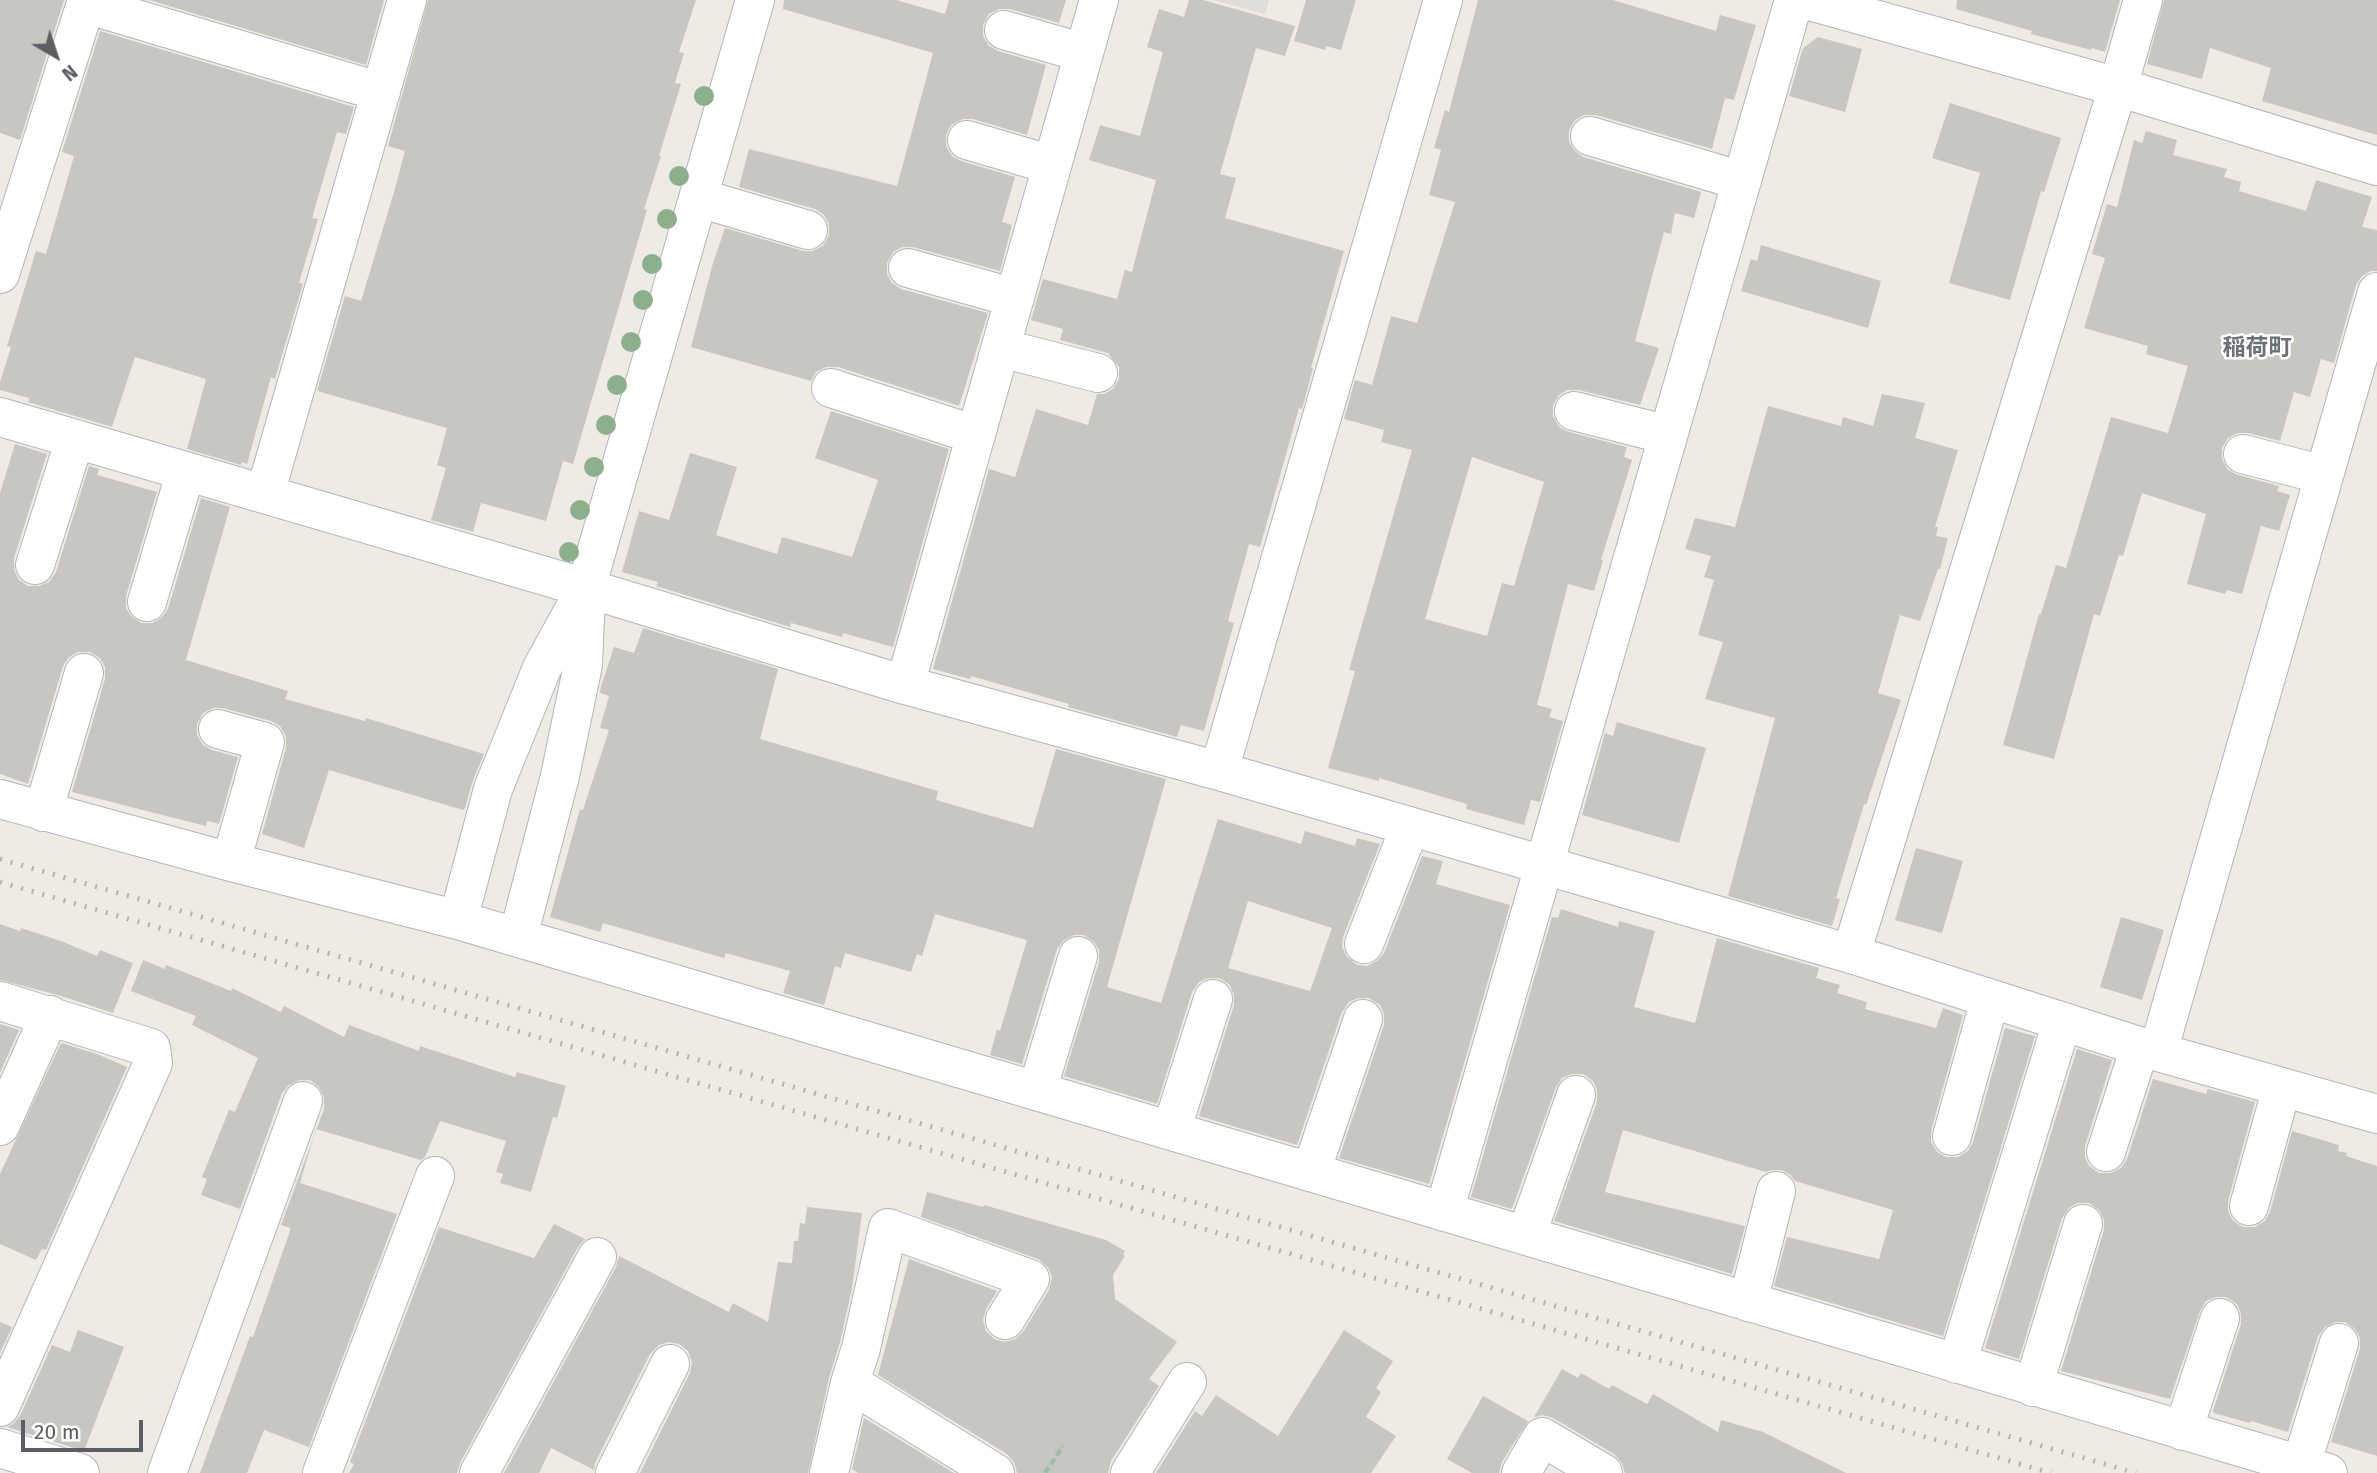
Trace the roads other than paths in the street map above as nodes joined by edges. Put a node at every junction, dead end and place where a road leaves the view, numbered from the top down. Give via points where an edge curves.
1 (407, 0) edge
2 (755, 0) edge
3 (1099, 0) edge
4 (1443, 0) edge
5 (1794, 0) edge
6 (1805, 0) edge
7 (2143, 0) edge
8 (86, 2) edge
9 (1004, 30) dead end
10 (1084, 53) junction
11 (2118, 87) junction
12 (381, 92) junction
13 (1590, 136) dead end
14 (968, 140) dead end
15 (1052, 165) junction
16 (2377, 166) edge
17 (1742, 181) junction
18 (699, 198) junction
19 (808, 230) dead end
20 (908, 268) dead end
21 (0, 274) edge
22 (2377, 292) edge
23 (1015, 298) junction
24 (1001, 348) junction
25 (1098, 373) dead end
26 (831, 388) dead end
27 (1574, 411) dead end
28 (0, 417) edge
29 (976, 435) junction
30 (1668, 435) junction
31 (75, 439) junction
32 (2243, 454) dead end
33 (186, 471) junction
34 (2324, 475) junction
35 (265, 494) junction
36 (34, 565) dead end
37 (586, 588) junction
38 (147, 602) dead end
39 (84, 673) dead end
40 (905, 685) junction
41 (218, 729) dead end
42 (1219, 771) junction
43 (0, 799) edge
44 (43, 812) junction
45 (1409, 827) junction
46 (231, 862) junction
47 (1544, 866) junction
48 (458, 920) junction
49 (518, 937) junction
50 (1364, 944) dead end
51 (1851, 954) junction
52 (1078, 956) dead end
53 (1213, 999) dead end
54 (1990, 999) junction
55 (0, 1001) edge
56 (50, 1015) junction
57 (1363, 1019) dead end
58 (2062, 1022) junction
59 (2149, 1050) junction
60 (2282, 1087) junction
61 (1037, 1091) junction
62 (1576, 1095) dead end
63 (303, 1101) dead end
64 (2377, 1114) edge
65 (0, 1126) edge
66 (1171, 1131) junction
67 (1952, 1136) dead end
68 (2106, 1152) dead end
69 (1311, 1172) junction
70 (435, 1176) dead end
71 (1776, 1191) dead end
72 (2249, 1206) dead end
73 (1444, 1212) junction
74 (2083, 1224) dead end
75 (1526, 1236) junction
76 (597, 1257) dead end
77 (1748, 1302) junction
78 (2220, 1318) dead end
79 (1005, 1320) dead end
80 (2339, 1343) dead end
81 (670, 1364) dead end
82 (1957, 1364) junction
83 (1187, 1382) dead end
84 (850, 1383) junction
85 (2033, 1387) junction
86 (0, 1407) edge
87 (2183, 1431) junction
88 (0, 1448) edge
89 (2315, 1469) edge
90 (80, 1473) edge
91 (167, 1473) edge
92 (322, 1473) edge
93 (478, 1473) edge
94 (615, 1473) edge
95 (829, 1473) edge
96 (995, 1473) edge
97 (1130, 1473) edge
98 (1521, 1473) edge
99 (1603, 1473) edge

1 - 12 street
2 - 18 street
3 - 10 street
4 - 42 street
5 - 17 street
6 - 11 street
7 - 11 street
8 - 12 street
8 - 21 street
9 - 10 street
10 - 15 street
11 - 16 street
11 - 51 street
12 - 35 street
13 - 17 street
14 - 15 street
15 - 23 street
17 - 30 street
18 - 19 street
18 - 37 street
20 - 23 street
22 - 34 street
23 - 24 street
24 - 25 street
24 - 29 street
26 - 29 street
27 - 30 street
28 - 31 street
29 - 40 street
30 - 47 street
31 - 33 street
31 - 36 street
32 - 34 street
33 - 35 street
33 - 38 street
34 - 59 street
35 - 37 street
37 - 40 street
37 - 48 street via 542,668 493,789
37 - 49 street via 583,665
39 - 44 street
40 - 42 street
41 - 46 street via 265,741
42 - 45 street
43 - 44 street
44 - 46 street
45 - 47 street
45 - 50 street
46 - 48 street
47 - 51 street
47 - 73 street
48 - 49 street
49 - 61 street
51 - 54 street
52 - 61 street
53 - 66 street
54 - 58 street
54 - 67 street
55 - 56 street
56 - 65 street
56 - 86 street via 151,1048 153,1063
57 - 69 street
58 - 59 street
58 - 82 street
59 - 60 street
59 - 68 street
60 - 64 street
60 - 72 street
61 - 66 street
62 - 75 street
63 - 91 street
66 - 69 street
69 - 73 street
70 - 92 street
71 - 77 street
73 - 75 street
74 - 85 street
75 - 77 street
76 - 93 street
77 - 82 street
78 - 87 street
79 - 84 street via 1030,1279 888,1228
80 - 89 street
81 - 94 street
82 - 85 street
83 - 97 street
84 - 95 street
84 - 96 street
85 - 87 street
87 - 89 street
88 - 90 street
98 - 99 street via 1542,1437

